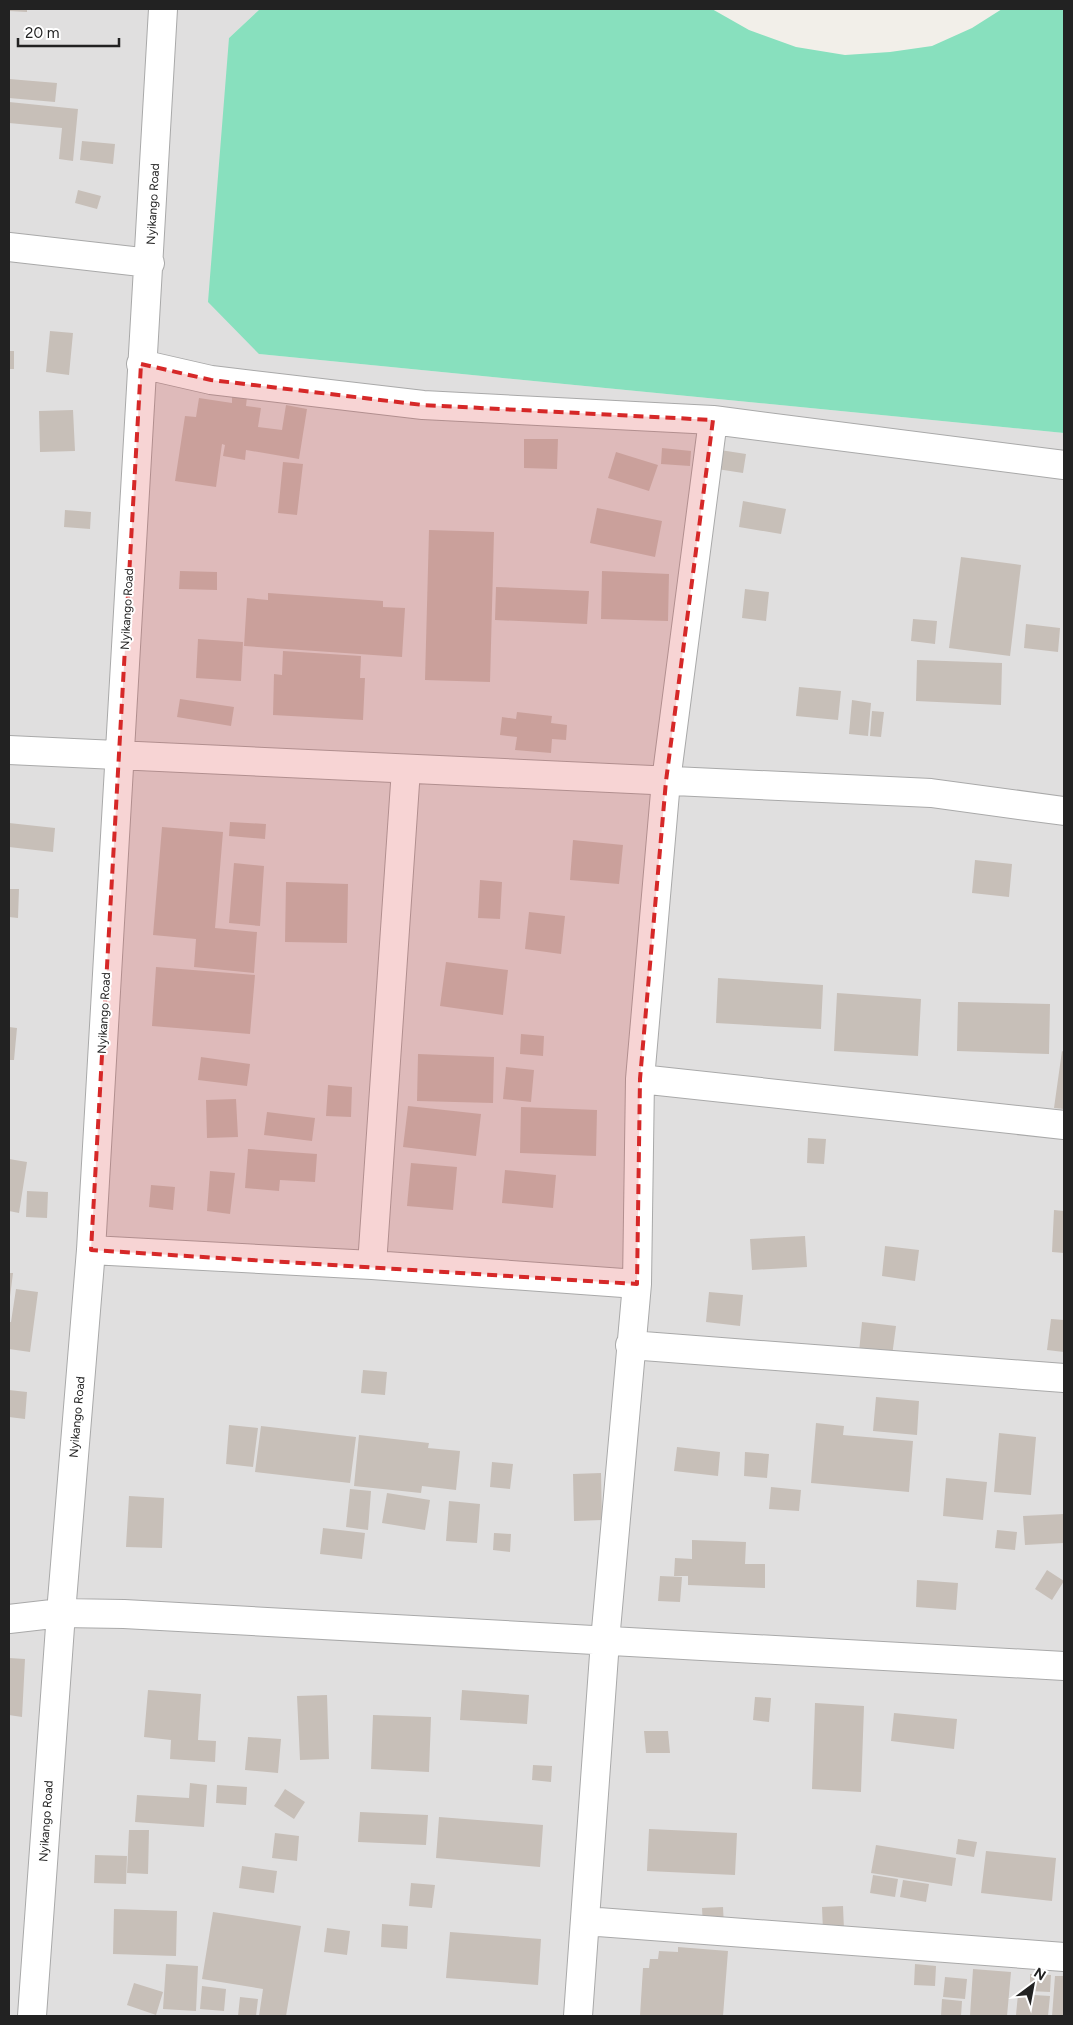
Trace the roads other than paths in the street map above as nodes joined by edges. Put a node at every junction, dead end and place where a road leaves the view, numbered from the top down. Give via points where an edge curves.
1 (164, 9) edge
2 (9, 247) edge
3 (150, 263) junction
4 (141, 364) junction
5 (713, 420) junction
6 (1064, 465) edge
7 (9, 750) edge
8 (119, 754) junction
9 (406, 769) junction
10 (666, 782) junction
11 (1064, 810) edge
12 (640, 1079) junction
13 (1064, 1125) edge
14 (91, 1250) junction
15 (372, 1265) junction
16 (637, 1284) junction
17 (630, 1345) junction
18 (1064, 1378) edge
19 (61, 1613) junction
20 (9, 1619) edge
21 (605, 1641) junction
22 (1064, 1666) edge
23 (585, 1921) junction
24 (1064, 1957) edge
25 (32, 2016) edge
26 (578, 2016) edge

1 - 3 street, Nyikango Road
2 - 3 street
3 - 4 street, Nyikango Road
4 - 5 street via 210,380 423,405
4 - 8 street, Nyikango Road
5 - 6 street
5 - 10 street
7 - 8 street
8 - 9 street
8 - 14 street, Nyikango Road
9 - 10 street
9 - 15 street
10 - 11 street via 932,793
10 - 12 street
12 - 13 street
12 - 16 street
14 - 15 street
14 - 19 street, Nyikango Road
15 - 16 street
16 - 17 street
17 - 18 street
17 - 21 street
19 - 20 street
19 - 21 street
19 - 25 street, Nyikango Road
21 - 22 street
21 - 23 street
23 - 24 street
23 - 26 street

